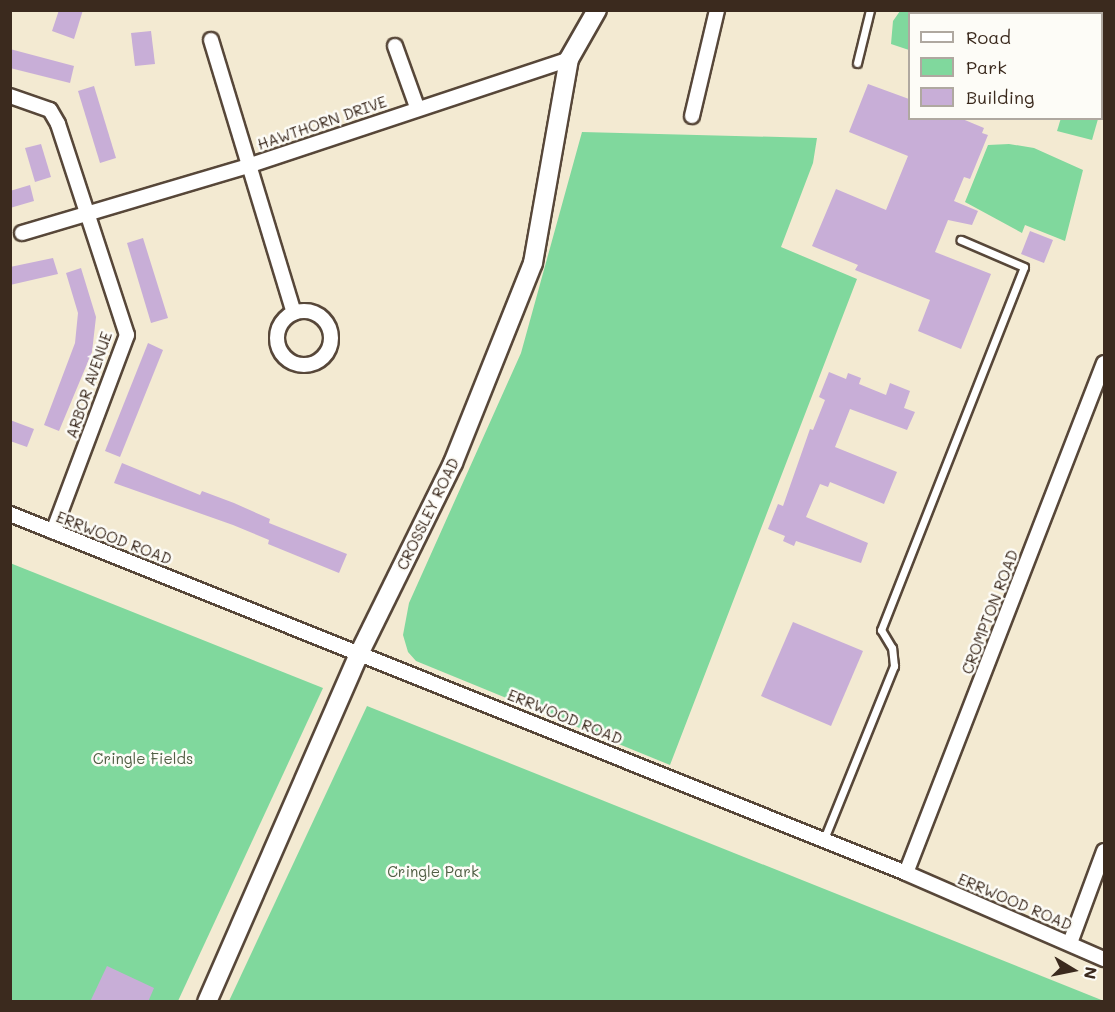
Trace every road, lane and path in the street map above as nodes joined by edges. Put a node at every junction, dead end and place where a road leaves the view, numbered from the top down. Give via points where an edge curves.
1 (597, 10) edge
2 (717, 10) edge
3 (870, 10) edge
4 (211, 40) dead end
5 (395, 46) dead end
6 (569, 59) junction
7 (858, 63) dead end
8 (10, 96) edge
9 (417, 107) junction
10 (692, 116) dead end
11 (250, 165) junction
12 (86, 214) junction
13 (22, 232) dead end
14 (961, 240) dead end
15 (294, 313) junction
16 (1104, 363) edge
17 (10, 514) edge
18 (53, 532) junction
19 (360, 652) junction
20 (824, 839) junction
21 (1104, 851) edge
22 (906, 873) junction
23 (1070, 943) junction
24 (1104, 959) edge
25 (207, 1002) edge

1 - 6 street, CROSSLEY ROAD
2 - 10 street
3 - 7 lane
4 - 11 street
5 - 9 street
6 - 9 street, HAWTHORN DRIVE
6 - 19 street, CROSSLEY ROAD via 533,263 453,463
8 - 12 street, ARBOR AVENUE via 50,110
9 - 11 street, HAWTHORN DRIVE
11 - 12 street, HAWTHORN DRIVE
11 - 15 street
12 - 13 street
12 - 18 street, ARBOR AVENUE via 127,334
14 - 20 lane via 1024,267 881,630 891,648 894,666
15 - 15 street via 313,311 327,323 331,342 315,363 298,364 278,348 280,322
16 - 22 street, CROMPTON ROAD
17 - 18 street, ERRWOOD ROAD
18 - 19 street, ERRWOOD ROAD
19 - 20 street, ERRWOOD ROAD
19 - 25 street, CROSSLEY ROAD
20 - 22 street, ERRWOOD ROAD
21 - 23 street
22 - 23 street, ERRWOOD ROAD
23 - 24 street, ERRWOOD ROAD

